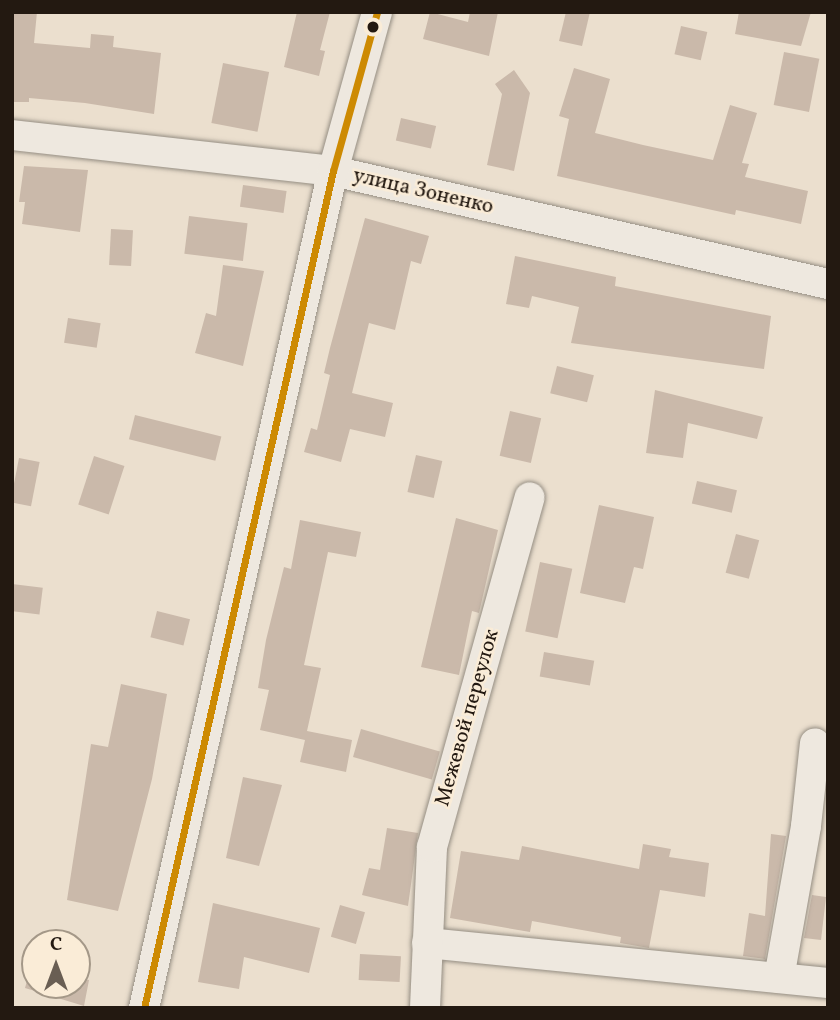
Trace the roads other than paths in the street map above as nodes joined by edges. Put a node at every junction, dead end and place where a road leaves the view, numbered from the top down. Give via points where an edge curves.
1 (377, 12) edge
2 (12, 135) edge
3 (333, 172) junction
4 (828, 284) edge
5 (530, 497) dead end
6 (816, 743) dead end
7 (427, 943) junction
8 (779, 978) junction
9 (828, 983) edge
10 (144, 1008) edge
11 (425, 1008) edge

1 - 3 street
2 - 3 street, улица Зоненко
3 - 4 street, улица Зоненко
3 - 10 street
5 - 7 street, Межевой переулок via 432,847
6 - 8 street
7 - 8 street
7 - 11 street, Межевой переулок
8 - 9 street

